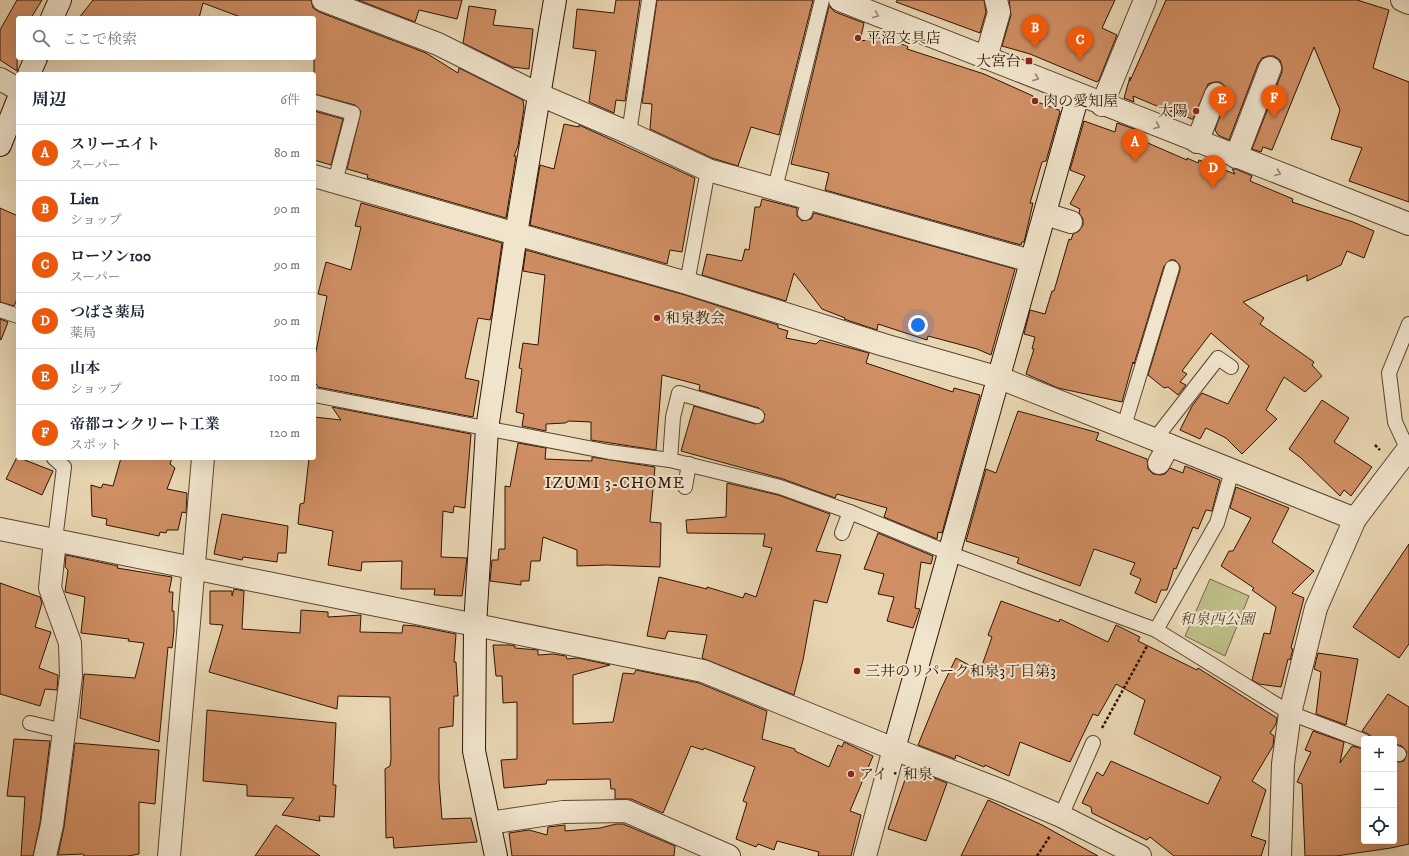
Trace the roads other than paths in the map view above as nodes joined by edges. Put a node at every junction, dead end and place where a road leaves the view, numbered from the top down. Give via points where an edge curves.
1 (60, 0) edge
2 (323, 0) edge
3 (555, 0) edge
4 (649, 0) edge
5 (822, 0) edge
6 (840, 0) edge
7 (996, 0) edge
8 (1145, 0) edge
9 (1402, 0) edge
10 (1409, 3) edge
11 (53, 16) edge
12 (986, 58) junction
13 (35, 60) edge
14 (1270, 68) dead end
15 (30, 72) edge
16 (0, 79) edge
17 (16, 88) edge
18 (1216, 94) dead end
19 (540, 95) junction
20 (1078, 95) junction
21 (316, 103) edge
22 (16, 105) edge
23 (1102, 105) junction
24 (629, 133) junction
25 (1196, 142) junction
26 (0, 145) edge
27 (1236, 157) junction
28 (708, 170) junction
29 (316, 177) edge
30 (335, 182) junction
31 (775, 188) junction
32 (1045, 214) junction
33 (1071, 222) dead end
34 (1409, 224) edge
35 (516, 234) junction
36 (1031, 260) junction
37 (1172, 268) dead end
38 (687, 283) junction
39 (0, 310) edge
40 (16, 315) edge
41 (1409, 324) edge
42 (1231, 367) dead end
43 (1000, 378) junction
44 (316, 395) edge
45 (757, 416) dead end
46 (1124, 426) junction
47 (487, 429) junction
48 (1161, 449) junction
49 (1408, 449) edge
50 (56, 460) edge
51 (203, 460) edge
52 (670, 460) junction
53 (689, 464) junction
54 (1232, 470) junction
55 (686, 487) dead end
56 (850, 512) junction
57 (1355, 519) junction
58 (0, 529) edge
59 (842, 533) dead end
60 (55, 540) junction
61 (951, 554) junction
62 (195, 569) junction
63 (475, 625) junction
64 (1156, 630) junction
65 (1290, 713) junction
66 (30, 723) dead end
67 (64, 731) junction
68 (1361, 740) edge
69 (1093, 743) road end
70 (894, 749) junction
71 (1061, 816) junction
72 (489, 823) junction
73 (702, 850) edge
74 (45, 856) edge
75 (170, 856) edge
76 (496, 856) edge
77 (730, 856) edge
78 (865, 856) edge
79 (1140, 856) edge
80 (1280, 856) edge

1 - 11 street
2 - 19 street via 438,44
3 - 19 street
4 - 24 lane
5 - 31 lane
6 -> 12 street
7 - 12 street via 999,12
8 - 23 street
9 - 10 street
12 -> 20 street
13 - 15 street
14 - 27 street
16 - 17 street
18 - 25 street
19 - 24 street
19 - 35 street
20 - 23 street
20 - 32 street
21 - 30 lane via 353,113
22 - 26 street
23 -> 25 street
24 - 28 street
25 - 27 street
27 -> 34 street
28 - 31 street
28 - 38 lane
29 - 30 street
30 - 35 street
31 - 36 street via 807,206
32 - 33 street
32 - 36 street
35 - 38 street
35 - 47 street
36 - 43 street
37 - 46 lane
38 - 43 street via 884,345
39 - 40 lane
41 - 49 lane via 1389,373 1395,422
42 - 48 lane via 1218,358
43 - 46 street
43 - 61 street
44 - 47 lane
45 - 52 lane via 679,393 673,417
46 - 48 street
47 - 52 lane via 609,452
47 - 63 street
48 - 54 street
49 - 57 street
50 - 60 lane via 64,467
51 - 62 street
52 - 53 lane
53 - 55 lane
53 - 56 lane via 780,487
54 - 57 street
54 - 64 lane via 1216,523
56 - 59 lane
56 - 61 lane
57 - 65 street via 1316,608
58 - 60 street
60 - 62 street
60 - 67 street via 50,588 70,643 71,676
61 - 64 lane
61 - 70 street
62 - 63 street
62 - 75 street
63 - 70 street via 703,671
63 - 72 street via 474,750
64 - 65 lane
65 - 68 lane
65 - 80 street via 1283,764
66 - 67 lane
67 - 74 street via 52,825
69 - 71 lane
70 - 71 street
70 - 78 street
71 - 79 street
72 - 73 street via 563,812 626,811
72 - 76 street
73 - 77 street

